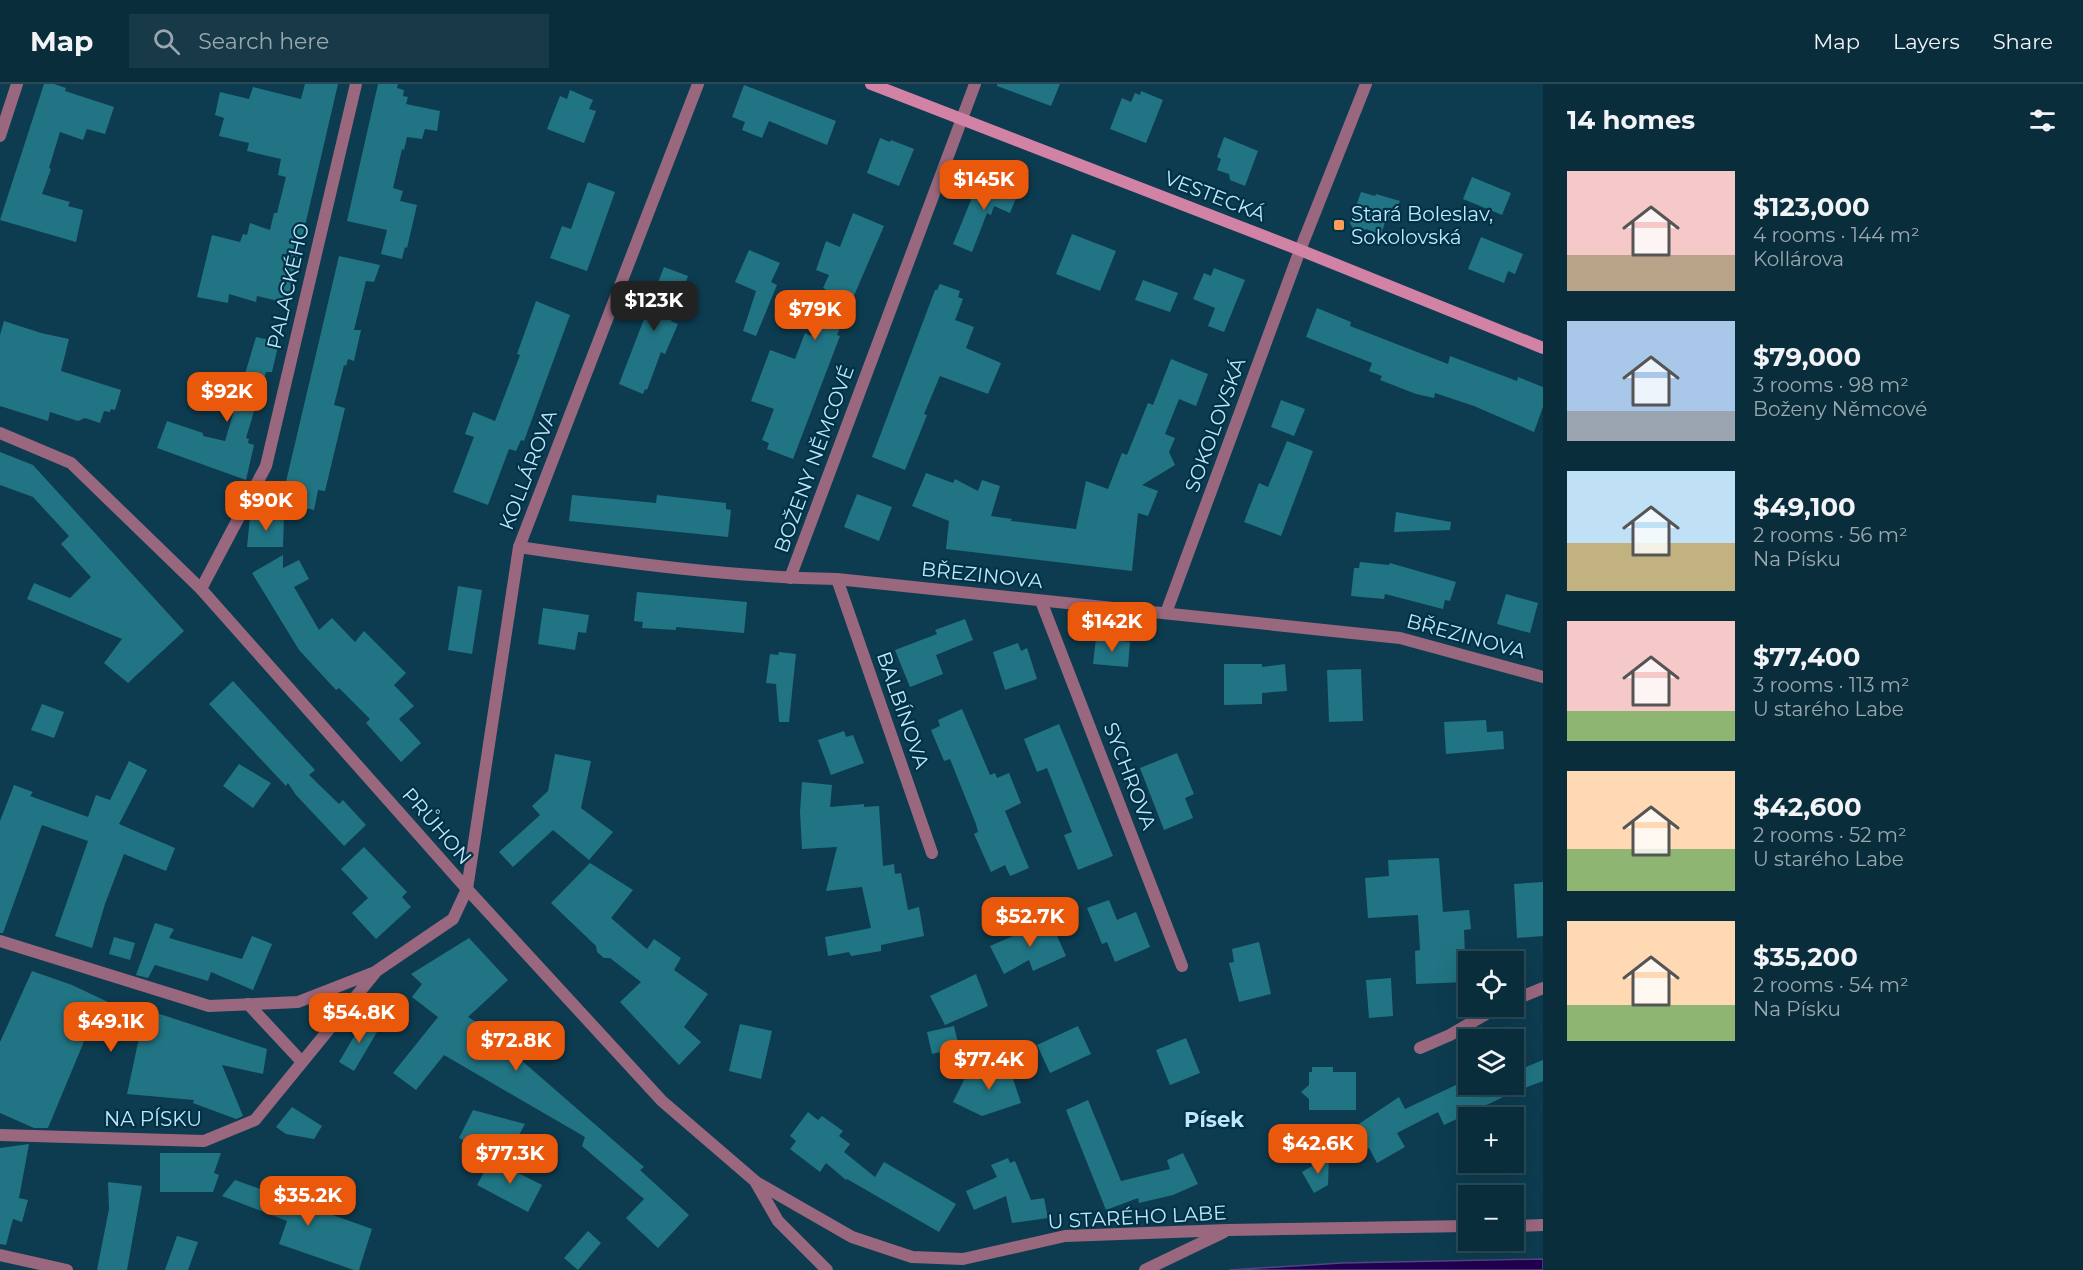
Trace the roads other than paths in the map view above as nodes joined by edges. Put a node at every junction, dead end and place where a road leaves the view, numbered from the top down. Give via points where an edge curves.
1 (18, 84) edge
2 (356, 84) edge
3 (698, 84) edge
4 (871, 84) edge
5 (975, 84) edge
6 (1366, 84) edge
7 (961, 118) junction
8 (0, 136) edge
9 (1300, 250) junction
10 (1543, 348) edge
11 (0, 433) edge
12 (519, 547) junction
13 (790, 578) junction
14 (837, 579) junction
15 (201, 589) junction
16 (1041, 601) junction
17 (1166, 612) junction
18 (1543, 677) edge
19 (932, 853) dead end
20 (467, 890) junction
21 (0, 941) edge
22 (1182, 966) dead end
23 (375, 972) junction
24 (1543, 988) edge
25 (1524, 996) edge
26 (248, 1004) junction
27 (1481, 1017) edge
28 (1420, 1048) dead end
29 (302, 1062) junction
30 (0, 1135) edge
31 (755, 1181) junction
32 (1543, 1225) edge
33 (1458, 1226) edge
34 (1524, 1226) edge
35 (1228, 1230) junction
36 (0, 1255) edge
37 (67, 1270) edge
38 (826, 1270) edge
39 (1145, 1270) edge

1 - 8 street
2 - 15 street, PALACKÉHO via 266,466
3 - 12 street, KOLLÁROVA
4 - 7 street, VESTECKÁ
5 - 7 street, BOŽENY NĚMCOVÉ
6 - 9 street, SOKOLOVSKÁ
7 - 9 street, VESTECKÁ
7 - 13 street, BOŽENY NĚMCOVÉ
9 - 10 street, VESTECKÁ
9 - 17 street, SOKOLOVSKÁ
11 - 15 street, PRŮHON via 71,463
12 - 13 street, BŘEZINOVA via 628,563
12 - 20 street, KOLLÁROVA
13 - 14 street, BŘEZINOVA
14 - 16 street, BŘEZINOVA
14 - 19 street, BALBÍNOVA
15 - 20 street, PRŮHON
16 - 17 street, BŘEZINOVA
16 - 22 street, SYCHROVA
17 - 18 street, BŘEZINOVA via 1400,638
20 - 23 street, NA PÍSKU via 453,919
20 - 31 street, PRŮHON via 662,1101
21 - 26 street, NA PÍSKU via 208,1006
23 - 26 street, NA PÍSKU via 298,1002
23 - 29 street, NA PÍSKU
24 - 25 street
26 - 29 street
27 - 28 street
29 - 30 street, NA PÍSKU via 255,1120 204,1141
31 - 35 street, U STARÉHO LABE via 852,1237 912,1257 963,1259 1065,1236
31 - 38 street, PRŮHON via 778,1221
32 - 34 street
33 - 35 street, U STARÉHO LABE
35 - 39 street
36 - 37 street

